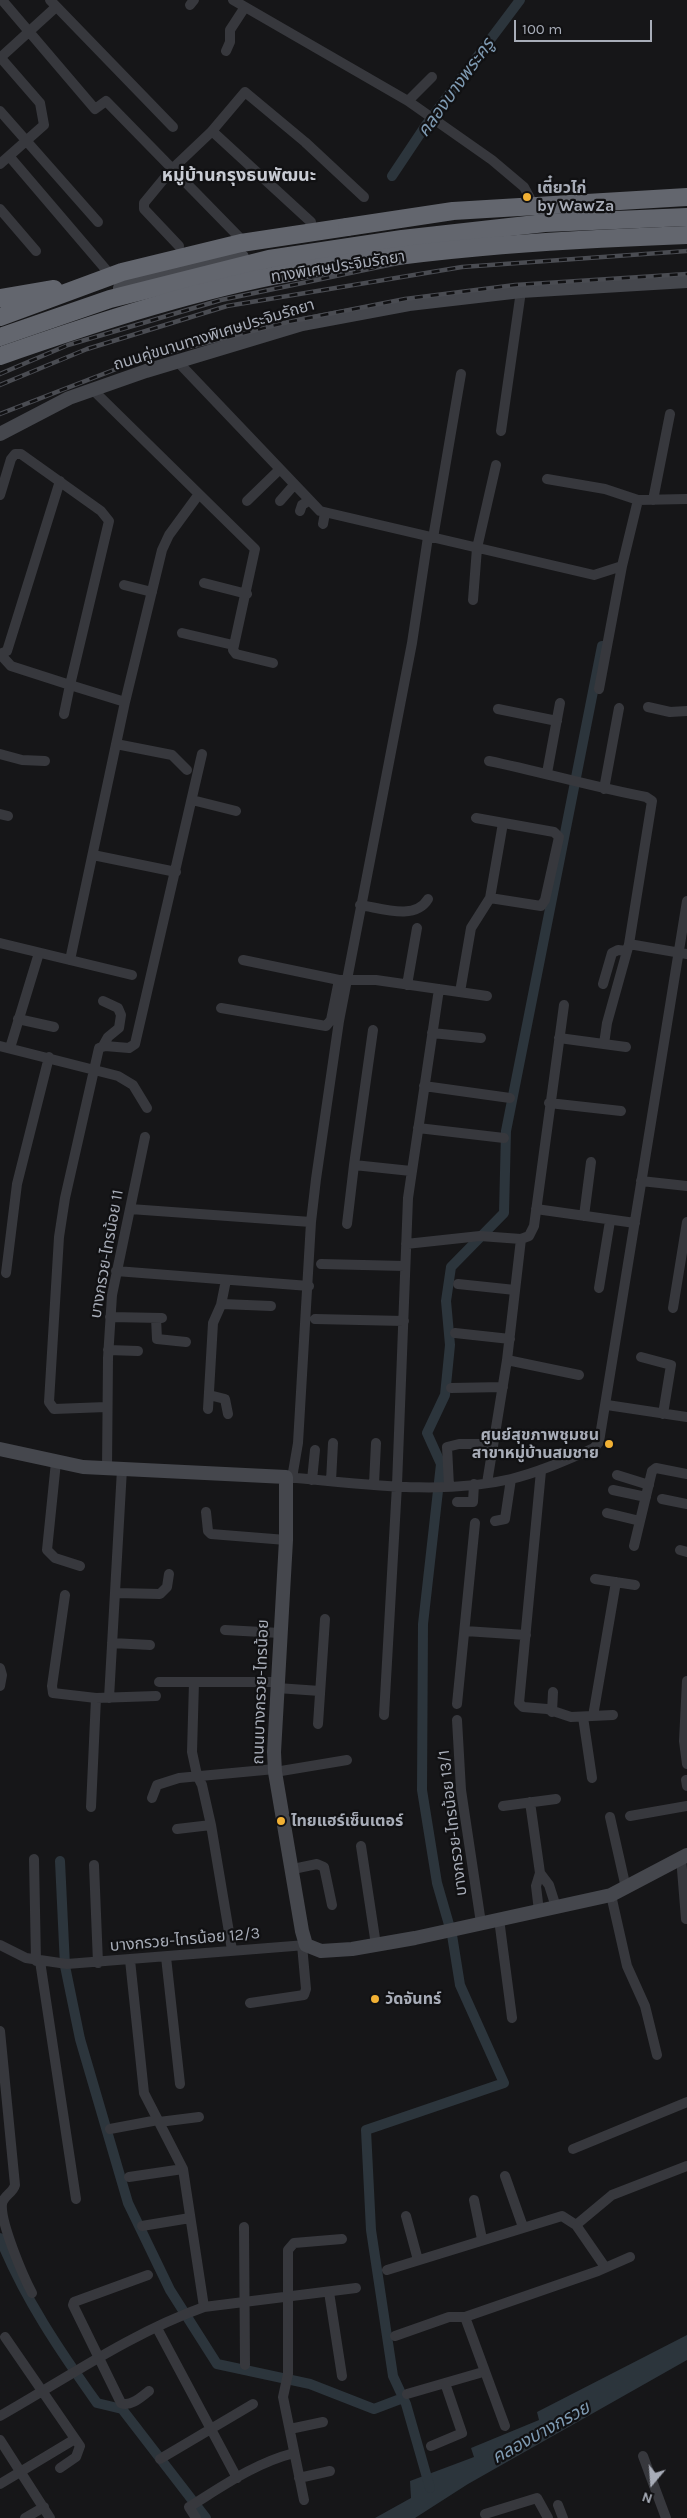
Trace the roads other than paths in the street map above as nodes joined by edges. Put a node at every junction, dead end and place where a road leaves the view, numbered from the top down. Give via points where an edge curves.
1 (2, 0) edge
2 (233, 0) edge
3 (53, 3) edge
4 (245, 7) junction
5 (29, 31) junction
6 (226, 51) dead end
7 (0, 57) edge
8 (432, 77) dead end
9 (408, 101) junction
10 (0, 111) edge
11 (173, 127) dead end
12 (212, 132) junction
13 (27, 140) junction
14 (9, 156) junction
15 (0, 164) edge
16 (172, 169) junction
17 (364, 197) dead end
18 (687, 197) edge
19 (0, 209) edge
20 (687, 212) edge
21 (687, 217) edge
22 (534, 220) junction
23 (98, 222) dead end
24 (310, 222) dead end
25 (687, 235) edge
26 (239, 237) dead end
27 (178, 246) dead end
28 (36, 250) dead end
29 (108, 272) dead end
30 (687, 281) edge
31 (81, 288) junction
32 (521, 291) junction
33 (0, 298) edge
34 (0, 317) edge
35 (0, 335) edge
36 (0, 356) edge
37 (178, 362) junction
38 (460, 374) dead end
39 (94, 391) junction
40 (670, 414) dead end
41 (501, 431) dead end
42 (0, 434) edge
43 (496, 465) dead end
44 (279, 470) junction
45 (547, 478) dead end
46 (60, 481) junction
47 (294, 485) junction
48 (199, 494) junction
49 (0, 495) edge
50 (687, 499) edge
51 (638, 500) junction
52 (653, 500) junction
53 (247, 501) dead end
54 (280, 501) dead end
55 (308, 501) junction
56 (300, 511) dead end
57 (326, 513) junction
58 (323, 524) dead end
59 (430, 537) junction
60 (476, 548) junction
61 (622, 566) junction
62 (204, 583) dead end
63 (124, 585) dead end
64 (152, 592) junction
65 (247, 594) junction
66 (473, 600) dead end
67 (182, 633) dead end
68 (233, 645) junction
69 (0, 654) edge
70 (273, 663) dead end
71 (70, 685) junction
72 (599, 689) dead end
73 (124, 702) junction
74 (560, 703) dead end
75 (648, 707) dead end
76 (619, 708) dead end
77 (498, 709) dead end
78 (687, 710) edge
79 (64, 714) dead end
80 (557, 721) junction
81 (116, 744) junction
82 (0, 754) edge
83 (202, 754) dead end
84 (45, 760) dead end
85 (489, 761) dead end
86 (187, 770) dead end
87 (547, 773) junction
88 (604, 789) junction
89 (192, 800) junction
90 (236, 811) dead end
91 (476, 818) dead end
92 (503, 823) junction
93 (93, 854) junction
94 (176, 872) junction
95 (490, 898) junction
96 (428, 900) dead end
97 (687, 901) edge
98 (360, 905) junction
99 (417, 928) dead end
100 (0, 943) edge
101 (628, 948) junction
102 (39, 953) junction
103 (682, 953) edge
104 (70, 960) junction
105 (243, 960) dead end
106 (132, 975) dead end
107 (348, 980) junction
108 (603, 984) dead end
109 (407, 985) junction
110 (439, 989) junction
111 (460, 992) junction
112 (487, 996) dead end
113 (103, 1001) dead end
114 (564, 1005) dead end
115 (221, 1008) dead end
116 (18, 1019) junction
117 (54, 1027) dead end
118 (373, 1030) dead end
119 (432, 1034) junction
120 (481, 1038) dead end
121 (558, 1038) junction
122 (604, 1044) junction
123 (103, 1046) junction
124 (5, 1047) edge
125 (626, 1047) dead end
126 (49, 1057) junction
127 (95, 1068) junction
128 (424, 1086) junction
129 (510, 1098) dead end
130 (549, 1103) junction
131 (147, 1108) dead end
132 (620, 1111) dead end
133 (418, 1128) junction
134 (145, 1136) dead end
135 (504, 1138) dead end
136 (591, 1162) dead end
137 (354, 1165) junction
138 (411, 1171) junction
139 (641, 1181) junction
140 (687, 1186) edge
141 (130, 1209) junction
142 (536, 1209) junction
143 (584, 1216) junction
144 (610, 1221) junction
145 (311, 1222) junction
146 (687, 1222) edge
147 (347, 1224) dead end
148 (635, 1224) junction
149 (521, 1239) junction
150 (406, 1244) junction
151 (321, 1264) dead end
152 (405, 1266) junction
153 (116, 1271) junction
154 (6, 1273) dead end
155 (226, 1280) junction
156 (458, 1284) dead end
157 (309, 1286) junction
158 (599, 1288) dead end
159 (515, 1290) junction
160 (222, 1304) junction
161 (271, 1306) dead end
162 (673, 1308) dead end
163 (110, 1317) junction
164 (315, 1319) dead end
165 (404, 1321) junction
166 (455, 1333) dead end
167 (510, 1339) junction
168 (186, 1342) dead end
169 (108, 1350) junction
170 (138, 1351) dead end
171 (641, 1357) dead end
172 (507, 1360) junction
173 (579, 1374) dead end
174 (502, 1386) junction
175 (451, 1388) dead end
176 (209, 1395) junction
177 (607, 1405) junction
178 (106, 1407) junction
179 (208, 1409) dead end
180 (228, 1414) dead end
181 (663, 1414) junction
182 (687, 1417) edge
183 (333, 1443) dead end
184 (376, 1443) dead end
185 (493, 1444) junction
186 (0, 1449) edge
187 (314, 1450) dead end
188 (56, 1462) junction
189 (107, 1468) junction
190 (122, 1469) junction
191 (541, 1471) junction
192 (687, 1474) edge
193 (617, 1475) dead end
194 (294, 1478) junction
195 (510, 1479) junction
196 (312, 1480) junction
197 (331, 1481) junction
198 (487, 1483) junction
199 (374, 1484) junction
200 (474, 1484) junction
201 (397, 1485) junction
202 (649, 1485) junction
203 (442, 1486) junction
204 (613, 1490) dead end
205 (646, 1497) junction
206 (662, 1499) dead end
207 (457, 1502) dead end
208 (687, 1504) edge
209 (206, 1512) dead end
210 (607, 1513) dead end
211 (495, 1521) dead end
212 (640, 1521) junction
213 (475, 1523) dead end
214 (286, 1540) junction
215 (634, 1546) dead end
216 (80, 1566) dead end
217 (168, 1574) dead end
218 (595, 1579) dead end
219 (616, 1582) junction
220 (634, 1585) dead end
221 (116, 1594) junction
222 (65, 1595) dead end
223 (325, 1619) dead end
224 (225, 1630) dead end
225 (465, 1631) junction
226 (280, 1633) junction
227 (526, 1635) junction
228 (112, 1643) junction
229 (150, 1645) dead end
230 (0, 1668) edge
231 (159, 1682) dead end
232 (194, 1682) junction
233 (687, 1682) edge
234 (277, 1685) junction
235 (0, 1686) edge
236 (320, 1690) junction
237 (553, 1692) dead end
238 (156, 1696) dead end
239 (96, 1698) junction
240 (110, 1698) junction
241 (457, 1704) dead end
242 (552, 1712) junction
243 (384, 1715) dead end
244 (613, 1715) dead end
245 (588, 1716) junction
246 (457, 1720) dead end
247 (318, 1724) dead end
248 (347, 1760) dead end
249 (687, 1764) edge
250 (275, 1771) junction
251 (196, 1775) junction
252 (592, 1778) dead end
253 (152, 1798) dead end
254 (556, 1799) dead end
255 (530, 1802) junction
256 (503, 1806) dead end
257 (687, 1806) edge
258 (90, 1807) dead end
259 (630, 1816) dead end
260 (610, 1817) dead end
261 (211, 1825) junction
262 (177, 1829) dead end
263 (362, 1846) dead end
264 (684, 1856) edge
265 (34, 1859) dead end
266 (94, 1865) dead end
267 (293, 1869) junction
268 (540, 1874) junction
269 (626, 1888) junction
270 (611, 1895) junction
271 (332, 1905) dead end
272 (556, 1907) junction
273 (539, 1911) junction
274 (499, 1919) junction
275 (686, 1919) edge
276 (481, 1923) junction
277 (0, 1945) edge
278 (304, 1945) junction
279 (376, 1945) junction
280 (232, 1950) junction
281 (166, 1957) junction
282 (130, 1960) junction
283 (38, 1961) junction
284 (98, 1963) junction
285 (250, 2003) dead end
286 (512, 2018) dead end
287 (0, 2031) edge
288 (657, 2055) dead end
289 (180, 2084) dead end
290 (687, 2102) edge
291 (199, 2117) dead end
292 (159, 2121) junction
293 (110, 2129) dead end
294 (573, 2149) dead end
295 (687, 2166) edge
296 (183, 2169) junction
297 (129, 2176) dead end
298 (504, 2176) dead end
299 (76, 2199) dead end
300 (474, 2200) dead end
301 (406, 2216) dead end
302 (190, 2218) junction
303 (142, 2226) dead end
304 (576, 2226) junction
305 (244, 2227) dead end
306 (522, 2227) junction
307 (342, 2239) dead end
308 (482, 2239) junction
309 (630, 2257) dead end
310 (418, 2260) junction
311 (605, 2267) junction
312 (387, 2270) dead end
313 (148, 2275) dead end
314 (356, 2288) dead end
315 (329, 2292) junction
316 (32, 2293) dead end
317 (288, 2296) junction
318 (245, 2301) junction
319 (204, 2308) junction
320 (465, 2317) junction
321 (157, 2328) junction
322 (395, 2336) dead end
323 (5, 2338) dead end
324 (98, 2356) junction
325 (245, 2365) dead end
326 (483, 2372) junction
327 (342, 2376) dead end
328 (445, 2383) junction
329 (149, 2391) dead end
330 (42, 2392) junction
331 (408, 2394) dead end
332 (253, 2404) dead end
333 (0, 2416) edge
334 (323, 2422) dead end
335 (505, 2426) dead end
336 (212, 2428) junction
337 (290, 2429) junction
338 (75, 2439) junction
339 (0, 2440) edge
340 (431, 2446) dead end
341 (294, 2453) junction
342 (643, 2456) dead end
343 (160, 2459) dead end
344 (60, 2468) dead end
345 (330, 2470) dead end
346 (20, 2471) junction
347 (237, 2478) junction
348 (299, 2478) junction
349 (0, 2484) edge
350 (304, 2500) dead end
351 (558, 2506) dead end
352 (44, 2508) junction
353 (485, 2514) dead end
354 (25, 2518) edge
355 (50, 2518) edge
356 (196, 2518) edge
357 (548, 2518) edge
358 (563, 2518) edge
359 (666, 2518) edge

1 - 5 street
2 - 4 street
3 - 5 street
3 - 11 street
4 - 6 street via 230,30
4 - 9 street
5 - 7 street
5 - 16 street via 95,109 106,101
7 - 13 street via 40,103 44,125
8 - 9 street
9 - 22 street via 517,181 532,202
10 - 13 street
12 - 16 street
12 - 17 street via 243,93 247,93
12 - 24 street
13 - 14 street
13 - 23 street
14 - 15 street
14 - 29 street
16 - 26 street
16 - 27 street via 143,206
18 - 31 highway, bridge via 453,211 241,243 122,272
19 - 28 street
20 - 22 main road
21 - 35 highway, ทางพิเศษประจิมรัถยา via 545,222 269,259 110,299
22 - 35 main road via 247,256 118,289
25 - 36 highway, ทางพิเศษประจิมรัถยา, bridge via 547,240 404,256 272,276 115,316
30 - 32 main road, ถนนคู่ขนานทางพิเศษประจิมรัถยา
31 - 33 highway
31 - 34 highway
32 - 37 main road, ถนนคู่ขนานทางพิเศษประจิมรัถยา via 409,304 302,324
32 - 41 street
37 - 39 main road, ถนนคู่ขนานทางพิเศษประจิมรัถยา via 146,370
37 - 44 street
38 - 59 street
39 - 42 main road, ถนนคู่ขนานทางพิเศษประจิมรัถยา via 69,398
39 - 48 street
40 - 52 street
43 - 60 street
44 - 47 street
44 - 53 street
45 - 51 street via 605,489
46 - 49 street via 21,454 15,454
46 - 69 street via 7,651
46 - 71 street via 101,511 109,521
47 - 54 street
47 - 55 street
48 - 64 street via 165,542
48 - 65 street via 255,549
50 - 52 street
51 - 52 street
51 - 61 street
55 - 56 street
55 - 57 street
57 - 58 street
57 - 59 street
59 - 60 street
59 - 98 street
60 - 61 street via 594,575
60 - 66 street
61 - 72 street
62 - 65 street
63 - 64 street
64 - 73 street
65 - 68 street
67 - 68 street
68 - 70 street via 236,654
69 - 71 street via 11,666
71 - 73 street
71 - 79 street
73 - 81 street
74 - 80 street
75 - 78 street via 670,712
76 - 88 street
77 - 80 street
80 - 87 street
81 - 86 street via 172,755
81 - 93 street
82 - 84 street via 22,760
83 - 89 street
85 - 87 street
87 - 88 street
88 - 101 street via 646,797 653,805
89 - 90 street
89 - 94 street
91 - 92 street
92 - 95 street
92 - 95 street via 554,832 559,838 541,906
93 - 94 street
93 - 104 street
94 - 123 street via 135,1044 129,1048
95 - 111 street via 468,936
96 - 98 street via 422,908 411,912
97 - 103 street
98 - 107 street
99 - 109 street
100 - 102 street
101 - 103 street
101 - 108 street via 612,953
101 - 122 street
102 - 104 street
102 - 116 street
103 - 139 street
104 - 106 street
105 - 107 street
107 - 109 street
107 - 115 street via 326,1026
107 - 145 street via 339,1020
109 - 110 street
110 - 111 street
110 - 119 street
111 - 112 street
113 - 123 street via 118,1008 121,1015 119,1028
114 - 121 street
116 - 117 street
116 - 124 street
118 - 137 street
119 - 120 street
119 - 128 street
121 - 122 street
121 - 130 street
122 - 125 street
123 - 127 street via 99,1048
124 - 126 street
126 - 127 street
126 - 154 street via 17,1184
127 - 131 street via 128,1081
127 - 178 street via 59,1238 49,1402 54,1409
128 - 129 street
128 - 133 street
130 - 132 street
130 - 142 street
133 - 135 street
133 - 138 street
134 - 141 street, บางกรวย-ไทรน้อย 11
136 - 143 street
137 - 138 street
137 - 147 street
138 - 150 street
139 - 140 street
139 - 148 street
141 - 145 street
141 - 153 street, บางกรวย-ไทรน้อย 11
142 - 143 street
142 - 149 street via 532,1232
143 - 144 street
144 - 148 street
144 - 158 street
145 - 157 street
146 - 162 street
148 - 177 street
149 - 150 street via 480,1236
149 - 159 street
150 - 152 street
151 - 152 street
152 - 165 street
153 - 155 street
153 - 163 street, บางกรวย-ไทรน้อย 11
155 - 157 street
155 - 160 street
156 - 159 street
157 - 194 street
159 - 167 street
160 - 161 street
160 - 176 street via 213,1323
163 - 168 street via 159,1318 157,1339
163 - 169 street, บางกรวย-ไทรน้อย 11
164 - 165 street
165 - 201 street
166 - 167 street
167 - 172 street
169 - 170 street
169 - 178 street, บางกรวย-ไทรน้อย 11
171 - 181 street via 671,1365
172 - 173 street
172 - 174 street
174 - 175 street
174 - 185 street
176 - 179 street
176 - 180 street via 225,1399
177 - 181 street
177 - 191 street via 597,1445
178 - 189 street, บางกรวย-ไทรน้อย 11
181 - 182 street
183 - 197 street
184 - 199 street
185 - 198 street
185 - 203 street via 448,1447
186 - 188 main road
187 - 196 street
188 - 189 main road
188 - 216 street via 47,1550 55,1558
189 - 190 main road
190 - 194 main road
190 - 221 street
191 - 195 street
191 - 227 street
192 - 202 street via 654,1468
193 - 202 street
194 - 196 street
194 - 214 main road, ถนนบางกรวย-ไทรน้อย
195 - 198 street
195 - 211 street via 505,1519
196 - 197 street
197 - 199 street
198 - 200 street
199 - 201 street
200 - 203 street
200 - 207 street via 473,1502
201 - 203 street
201 - 243 street
202 - 205 street
204 - 205 street
205 - 212 street
206 - 208 street
209 - 214 street via 211,1534
210 - 212 street
212 - 215 street
213 - 225 street
214 - 226 main road, ถนนบางกรวย-ไทรน้อย
217 - 221 street via 167,1588 160,1594
218 - 219 street
219 - 220 street
219 - 245 street
221 - 228 street
222 - 239 street via 52,1691
223 - 236 street
224 - 226 street
225 - 227 street
225 - 241 street
226 - 234 main road, ถนนบางกรวย-ไทรน้อย
227 - 242 street via 520,1703 523,1707
228 - 229 street
228 - 240 street
230 - 235 street
231 - 232 street
232 - 234 street
232 - 251 street via 192,1752
233 - 249 street via 684,1753
234 - 236 street
234 - 250 main road, ถนนบางกรวย-ไทรน้อย
236 - 247 street
237 - 242 street
238 - 240 street
239 - 240 street
239 - 258 street
242 - 245 street via 565,1716
244 - 245 street
245 - 252 street
246 - 276 street, บางกรวย-ไทรน้อย 13/1 via 461,1790
248 - 250 street
250 - 251 street
250 - 267 main road, ถนนบางกรวย-ไทรน้อย
251 - 253 street via 162,1783 154,1790
251 - 261 street via 202,1785
254 - 255 street
255 - 256 street
255 - 268 street
257 - 259 street
260 - 269 street
261 - 262 street
261 - 280 street
263 - 279 street
264 - 269 main road
264 - 275 street
265 - 283 street
266 - 284 street
267 - 271 street via 317,1864 324,1867
267 - 278 main road, ถนนบางกรวย-ไทรน้อย
268 - 272 street via 548,1884
268 - 273 street via 536,1886
269 - 270 main road
270 - 272 main road
270 - 288 street via 627,1966 645,2006
272 - 273 main road
273 - 274 main road
274 - 276 main road
274 - 286 street
276 - 279 main road
277 - 283 street, บางกรวย-ไทรน้อย 12/3
278 - 279 main road via 314,1950 332,1951
278 - 280 street, บางกรวย-ไทรน้อย 12/3
278 - 285 street via 304,1995
280 - 281 street, บางกรวย-ไทรน้อย 12/3
281 - 282 street, บางกรวย-ไทรน้อย 12/3
281 - 289 street
282 - 284 street, บางกรวย-ไทรน้อย 12/3
282 - 292 street via 144,2093
283 - 284 street, บางกรวย-ไทรน้อย 12/3
283 - 299 street
287 - 316 street via 15,2184 3,2201 2,2209 9,2241
290 - 294 street
291 - 292 street
292 - 293 street
292 - 296 street
295 - 304 street via 612,2196
296 - 297 street
296 - 302 street
298 - 306 street
300 - 308 street
301 - 310 street
302 - 303 street
302 - 319 street
304 - 306 street via 566,2218 556,2216
304 - 311 street
305 - 318 street
306 - 308 street
307 - 317 street via 290,2246
308 - 310 street
309 - 311 street
310 - 312 street
311 - 320 street
313 - 324 street via 73,2303
314 - 315 street
315 - 317 street
315 - 327 street
317 - 318 street
317 - 337 street via 286,2383 282,2397
318 - 319 street
318 - 325 street
319 - 321 street
320 - 322 street via 449,2317
320 - 326 street
321 - 324 street
321 - 336 street
323 - 330 street
324 - 329 street via 121,2404 132,2403
324 - 330 street
326 - 328 street
326 - 335 street
328 - 331 street
328 - 340 street via 462,2433
330 - 333 street
330 - 338 street
332 - 336 street
334 - 337 street
336 - 343 street
336 - 347 street
337 - 341 street
338 - 344 street via 80,2453
338 - 346 street
339 - 346 street
341 - 347 street via 265,2462
341 - 348 street
342 - 359 street
345 - 348 street
346 - 349 street
346 - 352 street
347 - 356 street via 192,2505
348 - 350 street
351 - 358 street
352 - 354 street
352 - 355 street
353 - 357 street via 537,2498

